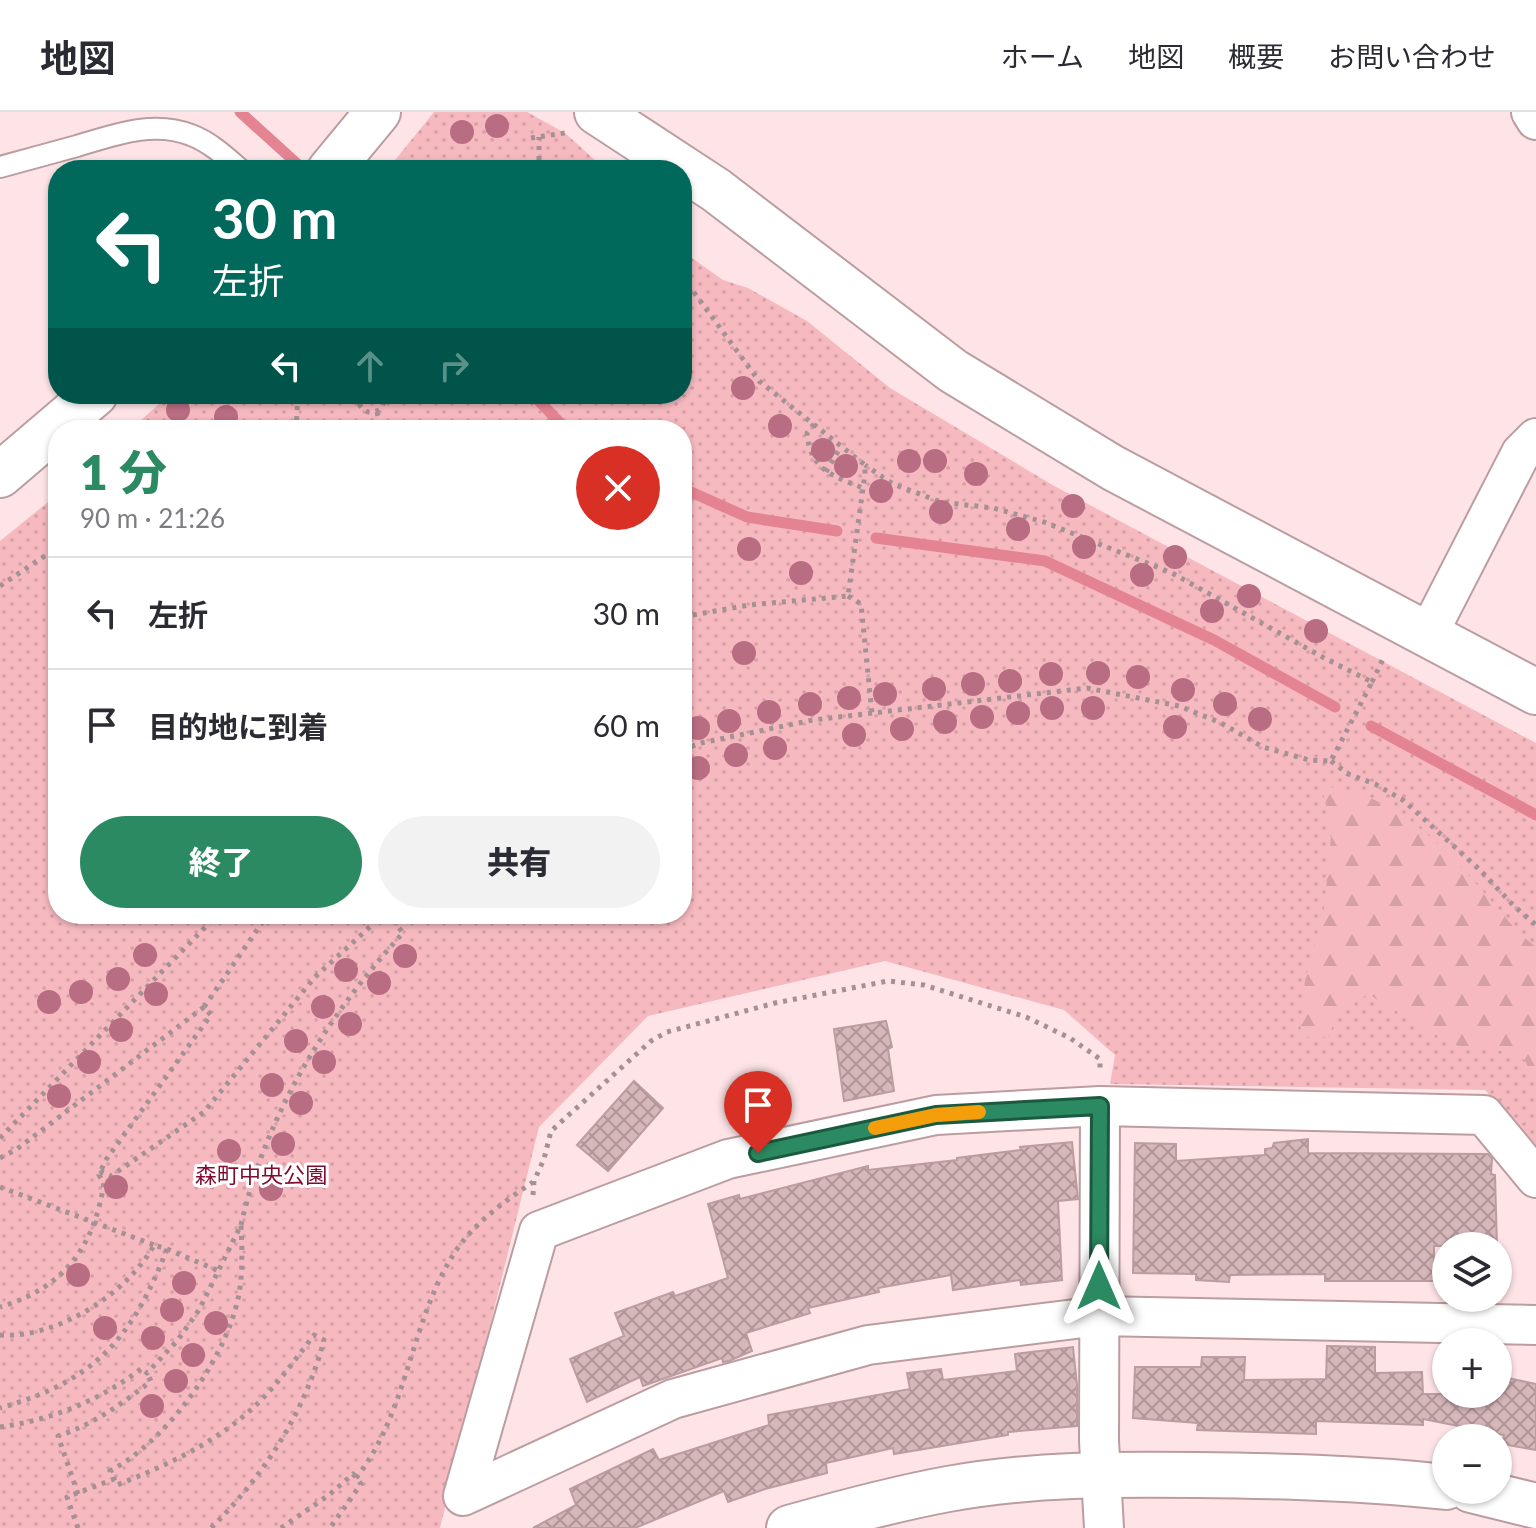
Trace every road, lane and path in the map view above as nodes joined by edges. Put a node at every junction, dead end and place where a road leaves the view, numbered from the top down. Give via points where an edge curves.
1 (378, 112) edge
2 (1531, 112) edge
3 (1536, 120) edge
4 (581, 123) edge
5 (539, 137) junction
6 (531, 138) dead end
7 (229, 160) edge
8 (338, 160) edge
9 (539, 160) edge
10 (656, 160) edge
11 (0, 167) edge
12 (692, 178) edge
13 (692, 290) edge
14 (83, 404) edge
15 (359, 404) edge
16 (383, 404) edge
17 (377, 412) junction
18 (65, 420) edge
19 (379, 420) edge
20 (814, 424) junction
21 (48, 434) edge
22 (841, 446) junction
23 (1531, 452) edge
24 (865, 465) junction
25 (826, 472) junction
26 (0, 475) edge
27 (863, 488) junction
28 (48, 554) edge
29 (0, 586) edge
30 (848, 596) junction
31 (692, 615) edge
32 (1408, 641) junction
33 (1372, 682) junction
34 (1536, 692) edge
35 (872, 714) junction
36 (692, 746) edge
37 (1331, 761) junction
38 (208, 924) edge
39 (261, 924) edge
40 (375, 924) edge
41 (396, 924) edge
42 (1536, 925) edge
43 (204, 1007) junction
44 (1100, 1106) junction
45 (0, 1138) edge
46 (0, 1158) edge
47 (100, 1171) junction
48 (1536, 1178) edge
49 (534, 1181) junction
50 (0, 1187) edge
51 (95, 1223) junction
52 (241, 1225) junction
53 (539, 1231) junction
54 (154, 1245) junction
55 (167, 1249) junction
56 (219, 1271) junction
57 (0, 1307) edge
58 (1099, 1316) junction
59 (1536, 1325) edge
60 (0, 1335) edge
61 (147, 1373) junction
62 (0, 1408) edge
63 (0, 1427) edge
64 (1100, 1474) junction
65 (356, 1478) junction
66 (114, 1479) junction
67 (1432, 1485) edge
68 (78, 1494) junction
69 (1512, 1500) edge
70 (1536, 1506) edge
71 (78, 1528) edge
72 (211, 1528) edge
73 (281, 1528) edge
74 (330, 1528) edge
75 (789, 1528) edge
76 (1104, 1528) edge

1 - 8 street
2 - 3 street
4 - 5 path
4 - 10 street
5 - 6 path
5 - 9 path
7 - 11 lane via 193,135 144,129
12 - 32 street via 716,190 953,371 1113,468 1268,552
13 - 20 path via 759,381
14 - 18 street
15 - 17 path via 364,412
16 - 17 path
17 - 19 path
20 - 22 path
20 - 25 path via 807,433 809,451
21 - 26 street
22 - 24 path
22 - 25 path
23 - 32 street
24 - 27 path
24 - 33 path via 893,484 941,502 993,508 1044,522 1172,573
25 - 27 path
27 - 30 path
28 - 29 path
30 - 31 path
30 - 35 path via 861,604
32 - 33 path
32 - 34 street
33 - 37 path
35 - 36 path via 813,720
35 - 37 path via 1087,688 1179,706 1263,747
37 - 42 path via 1403,800
38 - 45 path
39 - 43 path
40 - 47 path via 315,977 204,1112 111,1176
41 - 52 path via 403,933 367,972 301,1069 264,1150
43 - 46 path
43 - 47 path via 211,1015
44 - 48 street via 1484,1115
44 - 49 path via 1100,1059 1070,1038 1026,1017 924,985 888,981 775,1003 651,1041 551,1131
44 - 53 street via 936,1115 728,1159
44 - 58 street
47 - 51 path via 104,1183
49 - 53 path via 532,1212
49 - 65 path via 492,1211 456,1250 380,1443
50 - 51 path
51 - 54 path
51 - 57 path via 74,1260 56,1278
52 - 56 path
52 - 66 path via 239,1298 215,1354 176,1415 138,1453 110,1471
53 - 58 street via 463,1496 673,1399 868,1345
54 - 55 path
54 - 60 path via 106,1299 55,1325
55 - 56 path
55 - 62 path via 145,1303 98,1361 64,1384
56 - 61 path via 199,1310
58 - 59 street
58 - 64 street
61 - 63 path via 142,1368 69,1410
61 - 68 path via 151,1381 99,1420 58,1436
64 - 67 street
64 - 75 street via 950,1488
64 - 76 street
65 - 73 path via 353,1474
65 - 74 path via 361,1484
66 - 68 path
66 - 72 path via 117,1485 142,1475 207,1441 254,1407 314,1335 324,1340 293,1420 240,1499
68 - 71 path via 67,1497
69 - 70 street

